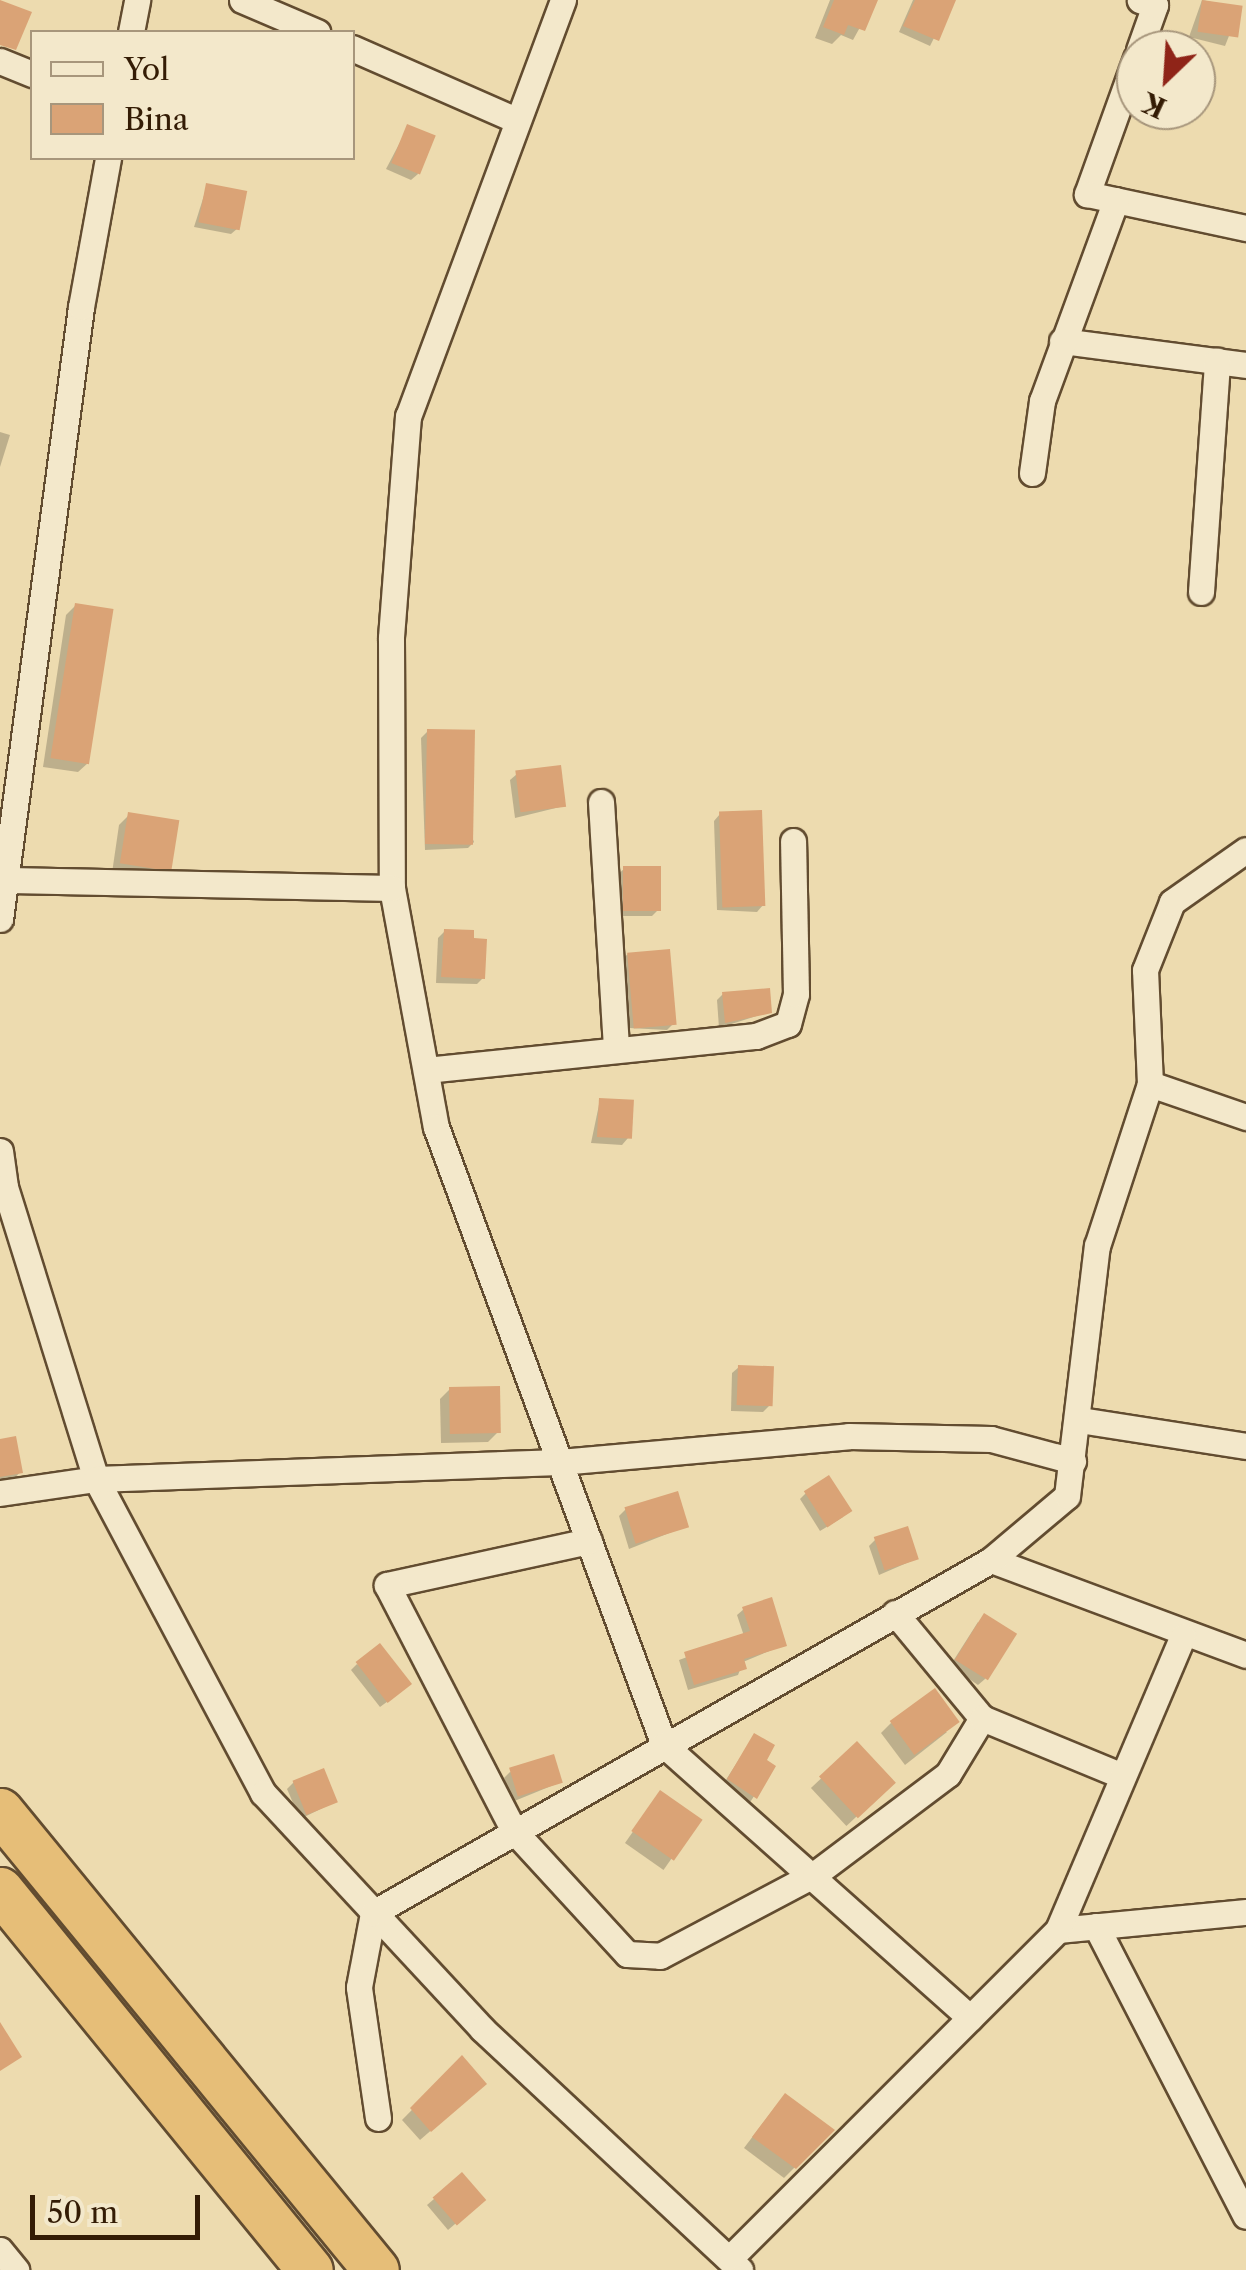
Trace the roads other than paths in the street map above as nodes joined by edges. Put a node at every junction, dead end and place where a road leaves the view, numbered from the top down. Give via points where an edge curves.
1 (137, 0) edge
2 (242, 0) edge
3 (563, 0) edge
4 (1151, 2) edge
5 (131, 30) edge
6 (311, 30) edge
7 (1144, 30) edge
8 (355, 49) edge
9 (0, 61) edge
10 (30, 73) edge
11 (1116, 114) edge
12 (514, 119) junction
13 (108, 160) edge
14 (1116, 200) junction
15 (1246, 228) edge
16 (1062, 341) junction
17 (1218, 361) junction
18 (1246, 364) edge
19 (1032, 474) dead end
20 (1200, 592) dead end
21 (600, 802) dead end
22 (793, 841) dead end
23 (1246, 850) edge
24 (5, 880) junction
25 (392, 888) junction
26 (0, 919) edge
27 (616, 1048) junction
28 (426, 1070) junction
29 (1150, 1084) junction
30 (1246, 1117) edge
31 (0, 1150) edge
32 (2, 1186) edge
33 (1080, 1420) junction
34 (1246, 1446) edge
35 (1073, 1461) junction
36 (560, 1462) junction
37 (96, 1479) junction
38 (0, 1493) edge
39 (589, 1540) junction
40 (991, 1560) junction
41 (894, 1613) junction
42 (1183, 1636) junction
43 (1246, 1656) edge
44 (982, 1718) junction
45 (664, 1745) junction
46 (1123, 1776) junction
47 (0, 1811) edge
48 (514, 1831) junction
49 (815, 1874) junction
50 (0, 1890) edge
51 (373, 1912) junction
52 (1246, 1912) edge
53 (1096, 1926) junction
54 (1058, 1930) junction
55 (970, 2018) junction
56 (378, 2118) dead end
57 (1246, 2216) edge
58 (0, 2250) edge
59 (736, 2263) edge
60 (16, 2270) edge
61 (310, 2270) edge
62 (376, 2270) edge

1 - 5 street
2 - 6 street
3 - 12 street
4 - 7 street
8 - 12 street
9 - 10 street
11 - 14 street via 1087,194
12 - 25 street via 408,416 391,638
13 - 24 street via 81,307
14 - 15 street
14 - 16 street
16 - 17 street
16 - 19 street via 1042,401
17 - 18 street
17 - 20 street
21 - 27 street
22 - 27 street via 796,994 788,1024 756,1036
23 - 29 street via 1172,902 1146,970
24 - 25 street
24 - 26 street
25 - 28 street
27 - 28 street
28 - 36 street via 436,1127
29 - 30 street
29 - 33 street via 1098,1246
31 - 32 street
32 - 37 street
33 - 34 street
33 - 35 street
35 - 36 street via 991,1439 849,1436
35 - 40 street via 1067,1496
36 - 37 street
36 - 39 street
37 - 38 street
37 - 51 street via 262,1794
39 - 45 street
39 - 48 street via 387,1585
40 - 41 street
40 - 42 street
41 - 44 street
41 - 45 street
42 - 43 street
42 - 46 street
44 - 46 street
44 - 49 street via 948,1774
45 - 48 street
45 - 49 street
46 - 54 street
47 - 62 highway
48 - 49 street via 627,1954 645,1959
48 - 51 street
49 - 55 street
50 - 61 highway
51 - 56 street via 358,1987
51 - 59 street via 482,2029
52 - 53 street
53 - 54 street
53 - 57 street
54 - 55 street
55 - 59 street
58 - 60 street

